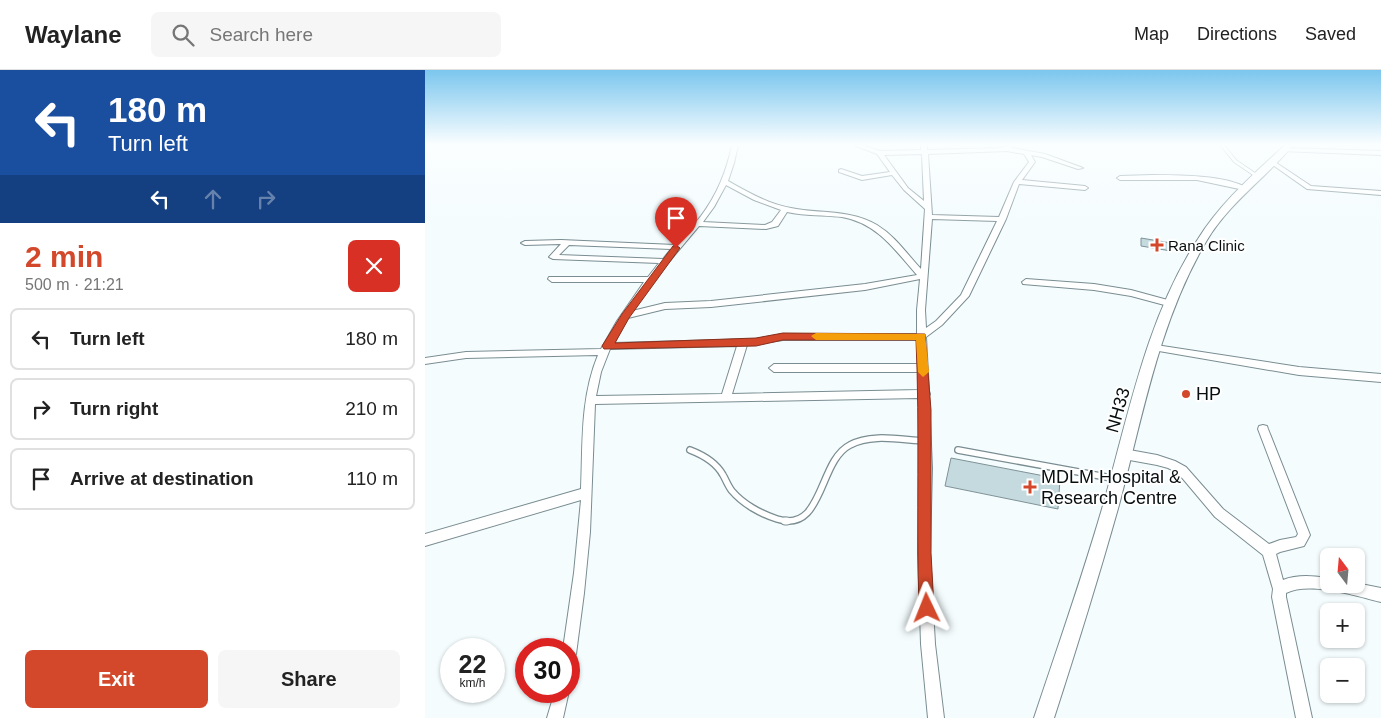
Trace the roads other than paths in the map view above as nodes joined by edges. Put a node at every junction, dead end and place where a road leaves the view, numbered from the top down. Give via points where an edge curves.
1 (726, 175) edge
2 (854, 175) edge
3 (880, 175) edge
4 (897, 175) edge
5 (927, 175) edge
6 (1022, 175) edge
7 (1291, 175) edge
8 (1257, 176) edge
9 (1120, 178) dead end
10 (723, 181) junction
11 (1017, 182) junction
12 (1085, 188) dead end
13 (1244, 188) junction
14 (1381, 193) edge
15 (785, 210) junction
16 (929, 213) junction
17 (1002, 219) junction
18 (697, 224) junction
19 (525, 243) dead end
20 (566, 243) junction
21 (676, 248) junction
22 (666, 261) junction
23 (923, 276) junction
24 (552, 279) dead end
25 (652, 280) junction
26 (1026, 282) dead end
27 (1172, 304) junction
28 (625, 316) junction
29 (921, 337) junction
30 (743, 342) junction
31 (1155, 348) junction
32 (606, 349) junction
33 (425, 361) edge
34 (774, 368) dead end
35 (923, 368) junction
36 (1381, 378) edge
37 (925, 394) junction
38 (726, 396) junction
39 (591, 400) junction
40 (1263, 429) dead end
41 (925, 441) junction
42 (690, 450) dead end
43 (957, 450) dead end
44 (1124, 454) junction
45 (1118, 479) junction
46 (587, 493) junction
47 (425, 540) edge
48 (1269, 552) junction
49 (1281, 589) junction
50 (1381, 595) edge
51 (572, 638) edge
52 (559, 703) edge
53 (555, 718) edge
54 (936, 718) edge
55 (1044, 718) edge
56 (1304, 718) edge

1 - 10 street
2 - 3 street via 862,178
4 - 16 street
5 - 16 street
6 - 11 street
7 - 14 street via 1309,188
8 - 13 main road, NH33
9 - 13 street via 1195,177
10 - 15 street
10 - 18 street
11 - 12 street
11 - 17 street
13 - 27 main road, NH33 via 1203,240
15 - 18 street via 775,224 766,228
15 - 23 street via 839,215 868,222 880,230
16 - 17 street
16 - 23 street
17 - 29 street via 965,296
18 - 21 street
19 - 20 street
20 - 21 street
20 - 22 street via 554,258
21 - 22 street
22 - 25 street
23 - 28 street via 865,287 665,306
23 - 29 street
24 - 25 street
25 - 28 street
26 - 27 street via 1131,292
27 - 31 main road, NH33
28 - 32 street
29 - 30 street via 783,336
29 - 35 street
30 - 32 street
30 - 38 street
31 - 36 street via 1299,370
31 - 44 main road, NH33
32 - 33 street
32 - 39 street via 595,373
34 - 35 street
35 - 37 street
37 - 38 street
37 - 41 street
38 - 39 street
39 - 46 street
40 - 48 street via 1303,535 1300,542 1273,547
41 - 42 lane via 882,439 849,445 830,465 812,509 804,518 794,521 784,521 739,499 716,464
41 - 54 street via 924,553 928,644
43 - 45 lane
44 - 45 main road, NH33
44 - 48 street via 1157,460 1182,470 1219,513
45 - 55 main road, NH33
46 - 47 street
46 - 51 street
48 - 49 street via 1269,561
49 - 50 street via 1297,583 1331,585
49 - 56 street via 1279,597
52 - 53 street

